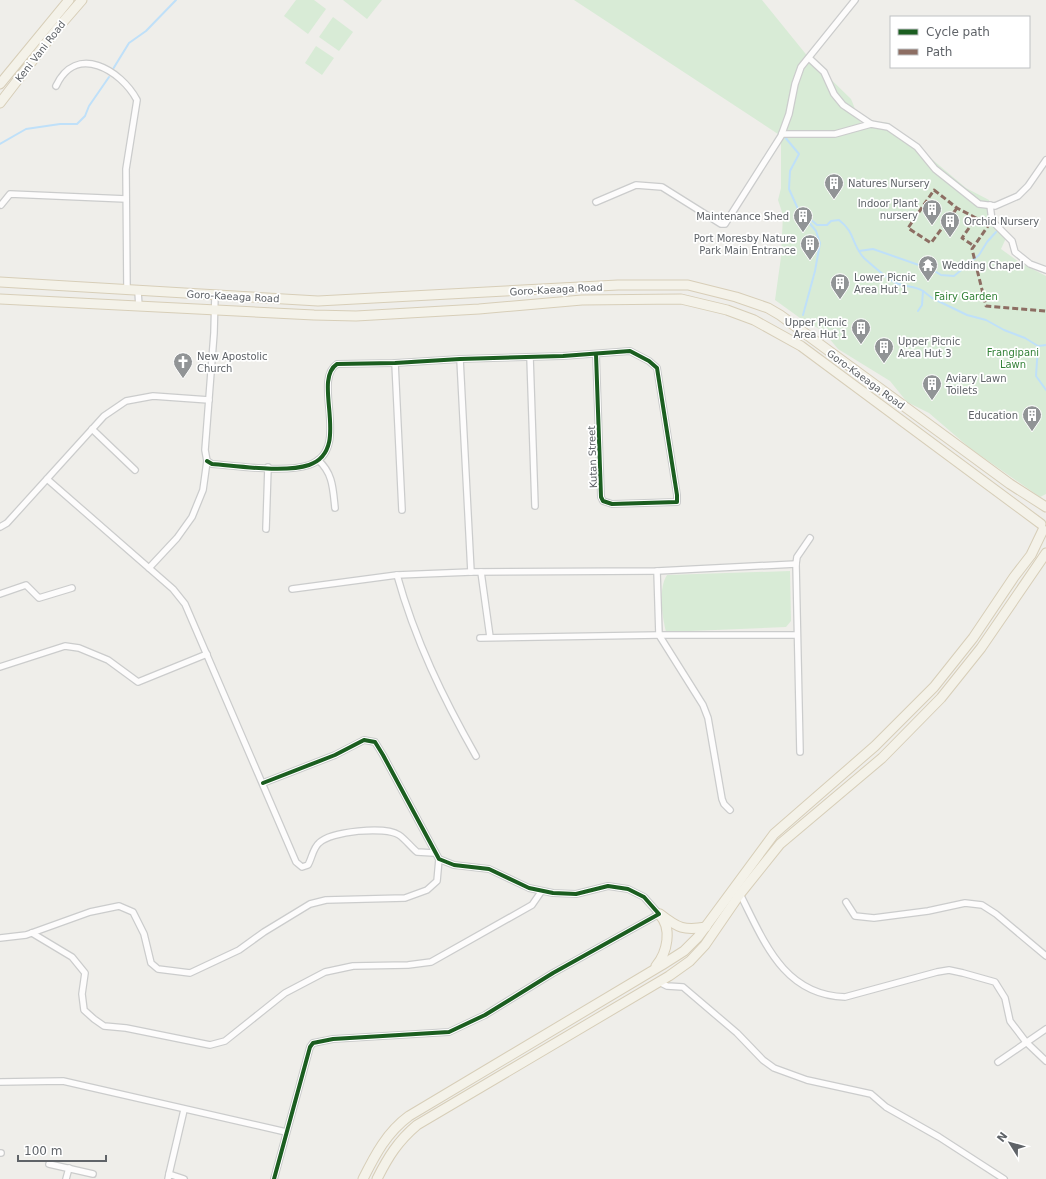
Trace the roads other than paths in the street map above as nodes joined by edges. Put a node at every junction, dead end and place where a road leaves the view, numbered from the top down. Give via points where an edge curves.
1 (69, 0) edge
2 (82, 0) edge
3 (855, 0) edge
4 (809, 58) junction
5 (0, 84) edge
6 (56, 86) dead end
7 (0, 103) edge
8 (871, 124) junction
9 (782, 134) junction
10 (1046, 160) edge
11 (126, 199) junction
12 (596, 202) dead end
13 (1, 205) dead end
14 (990, 205) junction
15 (1046, 270) edge
16 (0, 282) edge
17 (127, 290) junction
18 (138, 291) junction
19 (215, 296) junction
20 (0, 299) edge
21 (139, 307) junction
22 (214, 311) junction
23 (596, 354) junction
24 (530, 357) junction
25 (460, 358) junction
26 (395, 363) junction
27 (209, 400) junction
28 (92, 429) junction
29 (318, 460) junction
30 (207, 461) junction
31 (268, 467) junction
32 (136, 470) dead end
33 (47, 479) junction
34 (535, 506) dead end
35 (335, 508) dead end
36 (1046, 509) edge
37 (402, 510) dead end
38 (0, 527) edge
39 (266, 529) dead end
40 (1043, 529) edge
41 (810, 538) dead end
42 (1046, 553) edge
43 (796, 564) junction
44 (149, 568) junction
45 (657, 571) junction
46 (471, 572) junction
47 (481, 572) junction
48 (397, 575) junction
49 (72, 588) dead end
50 (292, 589) dead end
51 (0, 594) edge
52 (659, 635) junction
53 (797, 635) junction
54 (490, 637) junction
55 (480, 638) dead end
56 (206, 654) junction
57 (0, 668) edge
58 (800, 752) dead end
59 (476, 756) dead end
60 (263, 783) junction
61 (730, 810) dead end
62 (434, 853) junction
63 (438, 859) junction
64 (541, 892) junction
65 (740, 894) junction
66 (846, 902) dead end
67 (659, 914) junction
68 (706, 927) junction
69 (32, 933) junction
70 (0, 938) edge
71 (1046, 956) edge
72 (653, 970) junction
73 (659, 982) junction
74 (1046, 1029) edge
75 (1026, 1042) junction
76 (1046, 1061) edge
77 (998, 1062) dead end
78 (0, 1082) edge
79 (184, 1110) junction
80 (286, 1132) junction
81 (49, 1164) dead end
82 (69, 1168) junction
83 (93, 1174) dead end
84 (168, 1177) edge
85 (66, 1179) edge
86 (184, 1179) edge
87 (274, 1179) edge
88 (363, 1179) edge
89 (377, 1179) edge
90 (1004, 1179) edge

1 - 5 main road, Keni Vani Road
2 - 7 main road, Keni Vani Road
3 - 4 street
4 - 8 street via 824,72 834,94 843,105
4 - 9 street via 801,67
6 - 11 street via 61,76 69,69 80,63 91,63 112,73 133,92 137,100 126,169
8 - 9 street via 835,134
8 - 14 street via 888,127 916,147 928,163 960,190 979,204
9 - 12 street via 723,225 670,191 655,185 636,185
10 - 14 street via 1018,196 995,206
11 - 13 street via 10,194
11 - 17 street
14 - 15 street via 992,221 1012,241 1015,252 1030,264
16 - 17 main road, Goro-Kaeaga Road
17 - 18 main road, Goro-Kaeaga Road
18 - 19 main road, Goro-Kaeaga Road
18 - 21 street
19 - 22 street
19 - 36 main road, Goro-Kaeaga Road via 318,301 652,284 688,285 713,290 768,308 780,315
20 - 21 main road, Goro-Kaeaga Road
21 - 22 main road, Goro-Kaeaga Road
22 - 27 street
22 - 40 main road, Goro-Kaeaga Road via 356,316 582,300 674,299 727,310 754,320 801,346
23 - 23 street, Kutan Street via 630,351 657,368 677,502 612,504 603,501
23 - 24 street
24 - 25 street
24 - 34 street
25 - 26 street
25 - 46 street
26 - 29 street via 343,363 332,367 327,380 331,411 330,439
26 - 37 street
27 - 28 street via 153,396 138,398 126,401 115,408
27 - 30 street via 205,450
28 - 32 street
28 - 33 street
29 - 31 street via 294,468
29 - 35 street via 327,468 332,480
30 - 31 street via 212,464
30 - 44 street via 203,490 192,517 177,538
31 - 39 street
33 - 38 street via 7,523
33 - 44 street
36 - 40 main road via 1042,515
40 - 68 main road via 1031,554 973,638 934,687 875,746 774,834
41 - 43 street via 797,557
42 - 65 main road via 981,648 941,698 882,758 786,838
43 - 45 street
43 - 53 street
44 - 56 street via 173,589 185,604
45 - 47 street
45 - 52 street
46 - 47 street
46 - 48 street
47 - 54 street
48 - 50 street
48 - 59 street via 426,658 448,707
49 - 51 street via 39,598 26,585
52 - 53 street
52 - 54 street
52 - 61 street via 703,705 708,718 722,799
53 - 58 street
54 - 55 street
56 - 57 street via 138,682 108,660 79,648 65,646
56 - 60 street
60 - 62 street via 335,755 364,740 371,740 383,755
60 - 62 street via 296,862 302,867 308,865 319,842 331,836 362,831 389,831 400,835 417,852
62 - 63 street
63 - 64 street via 454,866 489,869
63 - 69 street via 437,881 427,890 405,898 326,900 310,904 239,950 190,973 158,969 152,963 144,934 132,912 119,906 90,912
64 - 67 street via 566,894 618,886 636,892
64 - 69 street via 532,905 431,962 353,966 325,972 284,993 225,1041 210,1045 104,1026 84,1010 82,994 85,973 72,957
65 - 73 main road via 698,953
65 - 75 street via 772,956 796,982 815,992 845,997 937,972 949,970 963,973 995,982 1004,998 1010,1021
66 - 71 street via 855,916 874,918 928,912 965,903 982,905 1042,950
67 - 68 main road via 682,929
67 - 72 main road via 663,919 667,945 663,957
67 - 80 street via 553,973 485,1015 450,1032 333,1039 313,1043
68 - 72 main road via 684,951
69 - 70 street
72 - 88 main road via 409,1116 395,1127 381,1146
73 - 89 main road via 417,1125 392,1151
73 - 90 street via 667,986 683,987 738,1033 774,1068 807,1080 870,1094 886,1107
74 - 75 street
75 - 76 street
75 - 77 street
78 - 79 street via 63,1081
79 - 80 street
79 - 84 street
80 - 87 street
81 - 82 street
82 - 83 street
82 - 85 street
84 - 86 street

